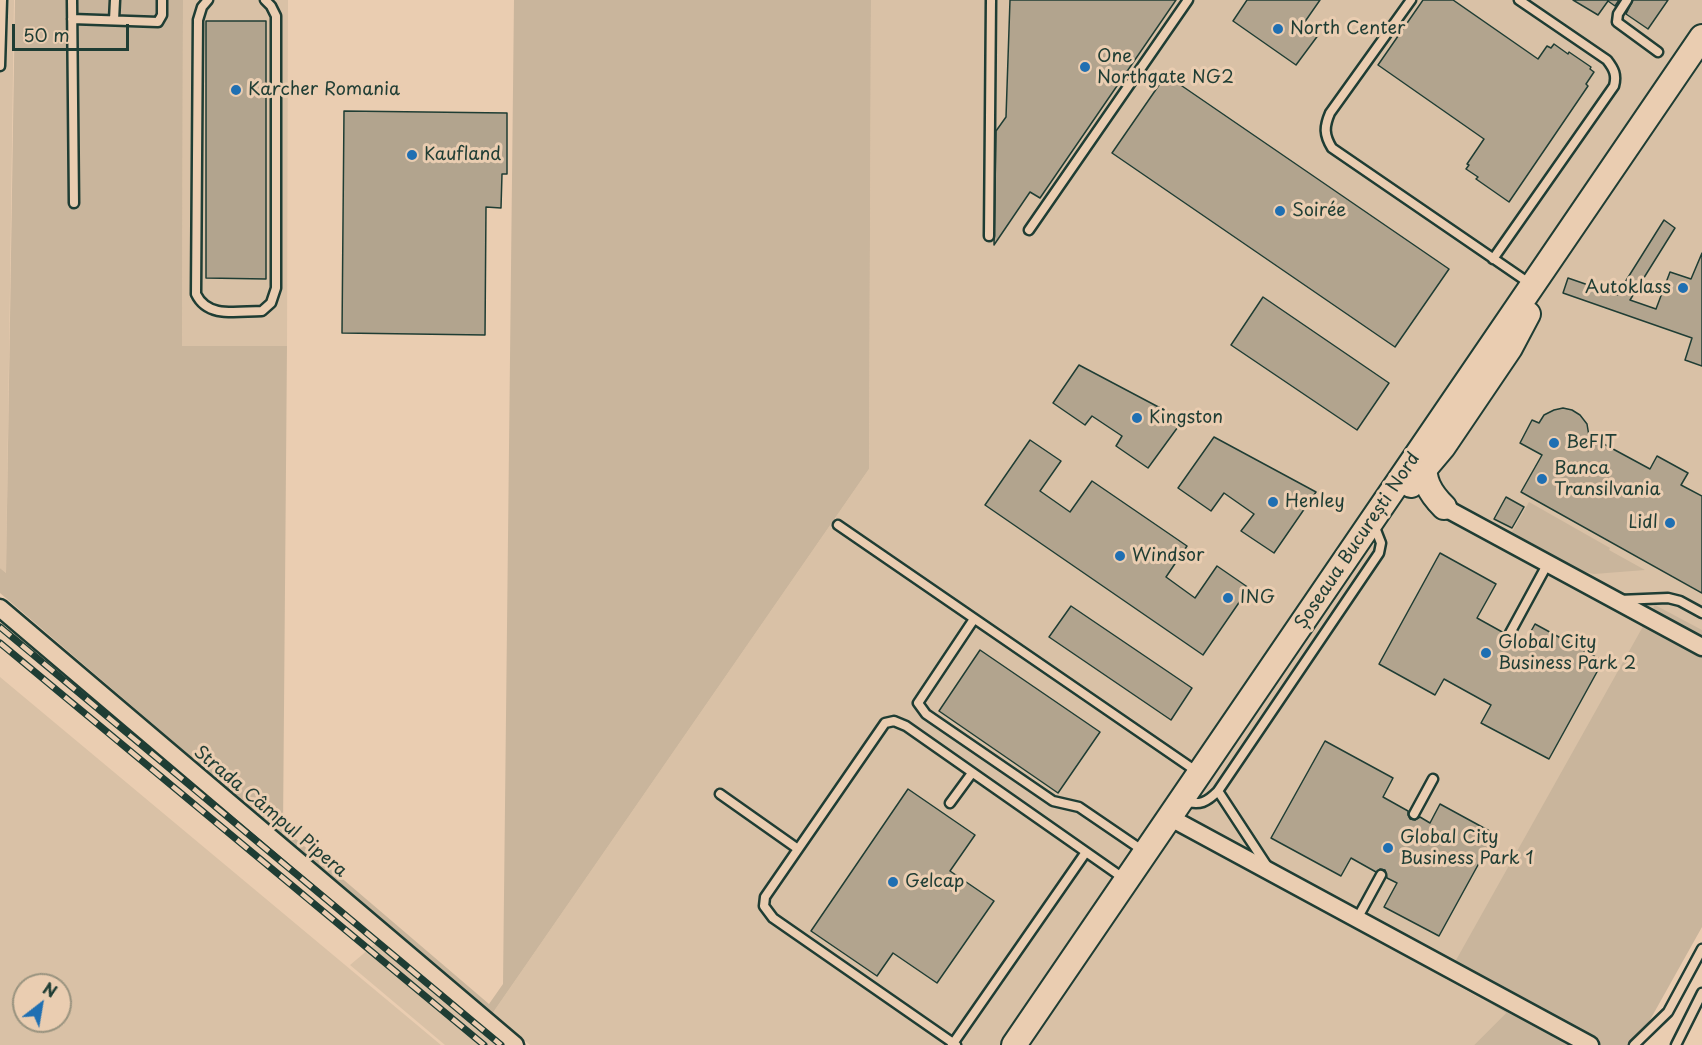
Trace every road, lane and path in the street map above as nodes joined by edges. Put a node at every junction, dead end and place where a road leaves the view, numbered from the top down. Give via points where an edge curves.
1 (2, 0) edge
2 (72, 0) edge
3 (115, 0) edge
4 (162, 0) edge
5 (208, 0) edge
6 (265, 0) edge
7 (991, 0) edge
8 (1188, 0) edge
9 (1411, 0) edge
10 (1519, 0) edge
11 (1627, 0) edge
12 (72, 19) junction
13 (114, 20) junction
14 (1699, 47) edge
15 (1658, 52) dead end
16 (0, 66) edge
17 (74, 203) dead end
18 (1029, 230) dead end
19 (988, 236) dead end
20 (1493, 259) junction
21 (1532, 286) junction
22 (1432, 431) junction
23 (1424, 472) junction
24 (1396, 494) junction
25 (1444, 507) junction
26 (1371, 521) junction
27 (838, 525) dead end
28 (1548, 563) junction
29 (1616, 600) junction
30 (0, 608) edge
31 (1702, 614) edge
32 (974, 619) junction
33 (1510, 633) dead end
34 (1702, 646) edge
35 (972, 773) junction
36 (1199, 773) junction
37 (1433, 778) dead end
38 (1218, 791) junction
39 (720, 794) dead end
40 (950, 803) dead end
41 (1175, 808) junction
42 (1414, 814) dead end
43 (798, 849) junction
44 (1086, 852) junction
45 (1145, 852) junction
46 (1272, 873) junction
47 (1381, 875) dead end
48 (1126, 880) junction
49 (1358, 919) junction
50 (1702, 949) edge
51 (1702, 993) edge
52 (954, 1044) edge
53 (515, 1045) edge
54 (1014, 1045) edge
55 (1590, 1045) edge
56 (1634, 1045) edge
57 (1676, 1045) edge

1 - 16 lane
2 - 12 lane
3 - 13 lane
4 - 13 lane via 158,22
5 - 6 lane via 198,20 196,294 213,311 262,311 271,303 276,288 276,16
7 - 19 lane
8 - 18 lane
9 - 20 lane via 1330,113 1326,138 1332,148
10 - 20 lane via 1607,60 1616,78
11 - 15 lane via 1617,22
12 - 13 lane
12 - 17 lane
14 - 21 main road, Șoseaua București Nord
20 - 21 lane
21 - 22 main road, Șoseaua București Nord
21 - 23 main road via 1532,302 1518,334
22 - 23 main road via 1426,446
22 - 24 main road, Șoseaua București Nord
23 - 24 main road
23 - 25 main road via 1430,491
24 - 25 street via 1421,495
24 - 26 main road, Șoseaua București Nord
25 - 28 street
26 - 36 main road, Șoseaua București Nord
26 - 38 lane via 1381,543 1379,553
27 - 32 lane
28 - 29 street
28 - 33 lane
29 - 31 lane via 1668,598
29 - 34 street
30 - 53 street, Strada Câmpul Pipera
32 - 36 lane
32 - 45 lane via 918,703 926,714 1053,801 1079,807
35 - 40 lane
35 - 43 lane via 906,726 894,721 885,723
35 - 44 lane
36 - 41 main road, Șoseaua București Nord
37 - 42 lane
38 - 41 lane via 1201,804
38 - 46 lane
39 - 43 lane
41 - 45 main road, Șoseaua București Nord
41 - 46 street
43 - 52 lane via 765,897 768,913
44 - 48 lane
44 - 52 lane
45 - 48 main road, Șoseaua București Nord
46 - 49 street
47 - 49 lane
48 - 54 main road, Șoseaua București Nord
49 - 55 street
50 - 56 lane via 1668,1012
51 - 57 lane

